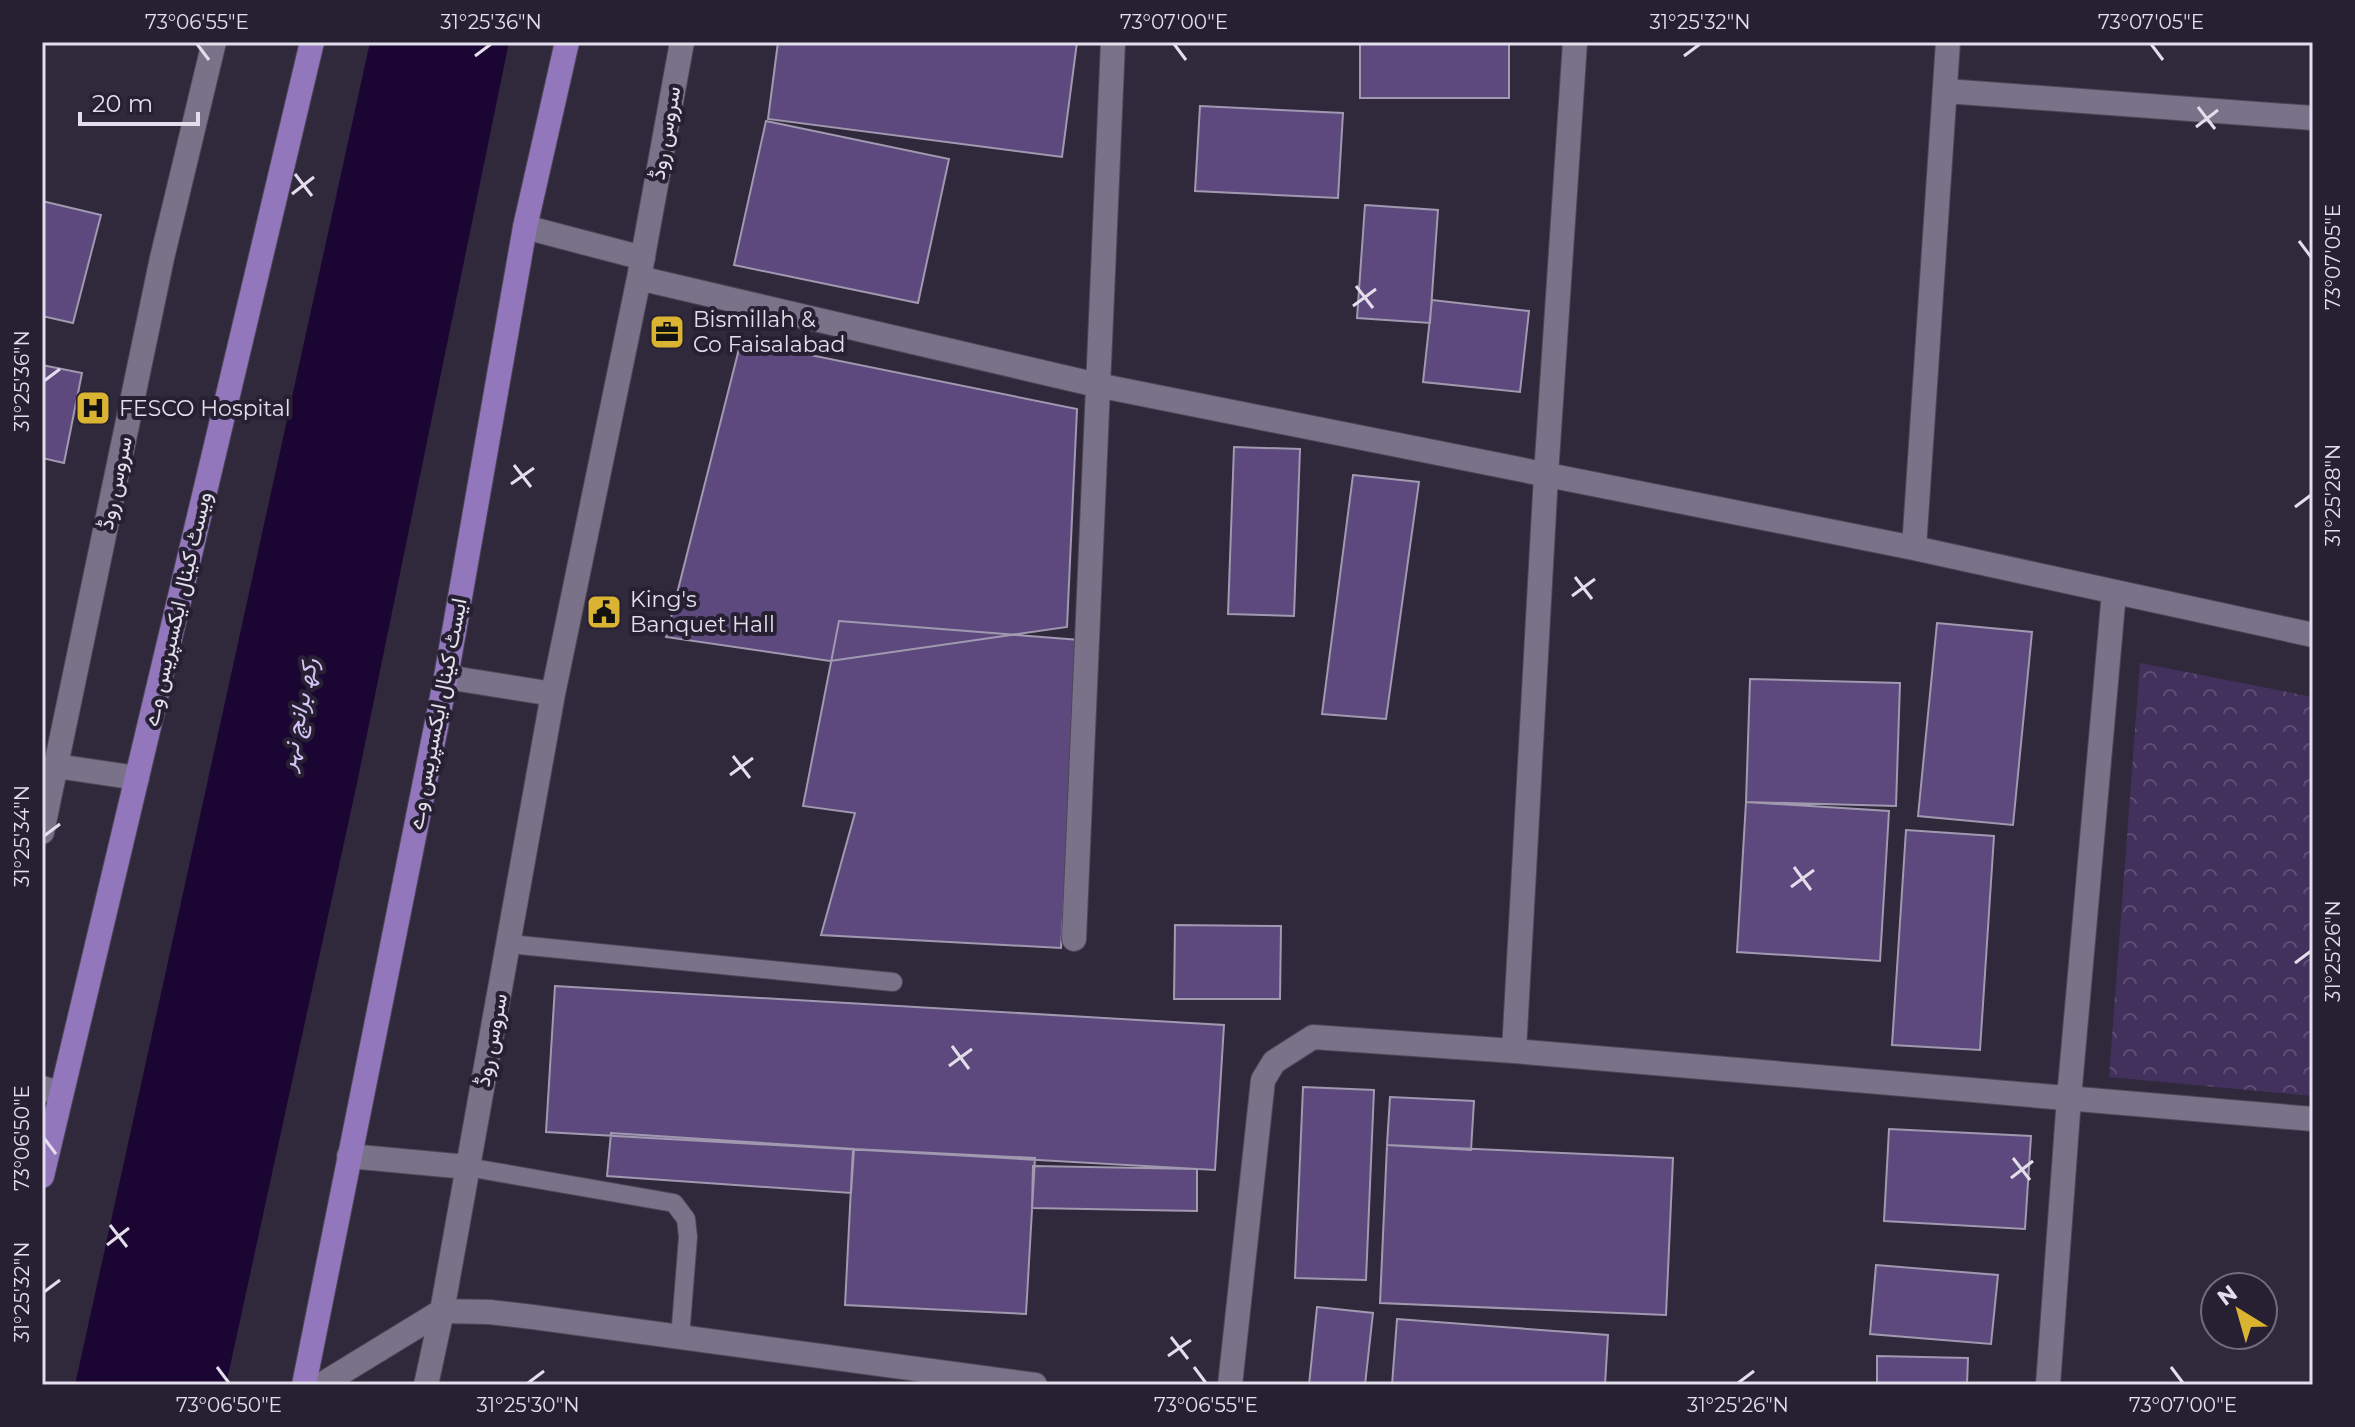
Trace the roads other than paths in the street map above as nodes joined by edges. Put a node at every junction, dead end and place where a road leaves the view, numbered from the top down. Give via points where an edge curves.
1 (214, 42) edge
2 (312, 42) edge
3 (567, 42) edge
4 (682, 42) edge
5 (1113, 42) edge
6 (1575, 42) edge
7 (1948, 42) edge
8 (1946, 91) junction
9 (2313, 118) edge
10 (525, 227) junction
11 (641, 268) junction
12 (1097, 385) junction
13 (1546, 475) junction
14 (1914, 548) junction
15 (2114, 592) junction
16 (2313, 635) edge
17 (446, 677) junction
18 (553, 694) junction
19 (56, 766) junction
20 (137, 778) junction
21 (42, 832) edge
22 (1074, 939) dead end
23 (509, 944) junction
24 (893, 982) dead end
25 (1514, 1051) junction
26 (51, 1090) edge
27 (2069, 1098) junction
28 (2313, 1119) edge
29 (349, 1156) junction
30 (467, 1167) junction
31 (42, 1176) edge
32 (442, 1311) junction
33 (680, 1338) junction
34 (304, 1385) edge
35 (321, 1385) edge
36 (426, 1385) edge
37 (1035, 1385) edge
38 (1230, 1385) edge
39 (2048, 1385) edge

1 - 19 street, سروس روڈ via 162,258
2 - 20 main road, ویسٹ کینال ایکسپریس وے
3 - 10 main road, ایسٹ کینال ایکسپریس وے
4 - 11 street, سروس روڈ
5 - 12 street
6 - 13 street
7 - 8 street
8 - 9 street
8 - 14 street
10 - 11 street
10 - 17 main road, ایسٹ کینال ایکسپریس وے
11 - 12 street
11 - 18 street, سروس روڈ
12 - 13 street
12 - 22 street
13 - 14 street
13 - 25 street
14 - 15 street
15 - 16 street
15 - 27 street
17 - 18 street
17 - 29 main road, ایسٹ کینال ایکسپریس وے
18 - 23 street, سروس روڈ
19 - 20 street
19 - 21 street, سروس روڈ
20 - 26 main road, ویسٹ کینال ایکسپریس وے
23 - 24 lane
23 - 30 street, سروس روڈ
25 - 27 street
25 - 38 street via 1313,1037 1274,1062 1263,1080
26 - 31 main road, ویسٹ کینال ایکسپریس وے
27 - 28 street
27 - 39 street
29 - 30 street
29 - 34 main road, ایسٹ کینال ایکسپریس وے
30 - 32 street, سروس روڈ
30 - 33 lane via 674,1203 686,1219 688,1237
32 - 33 street via 490,1312
32 - 35 street
32 - 36 street, سروس روڈ
33 - 37 street

